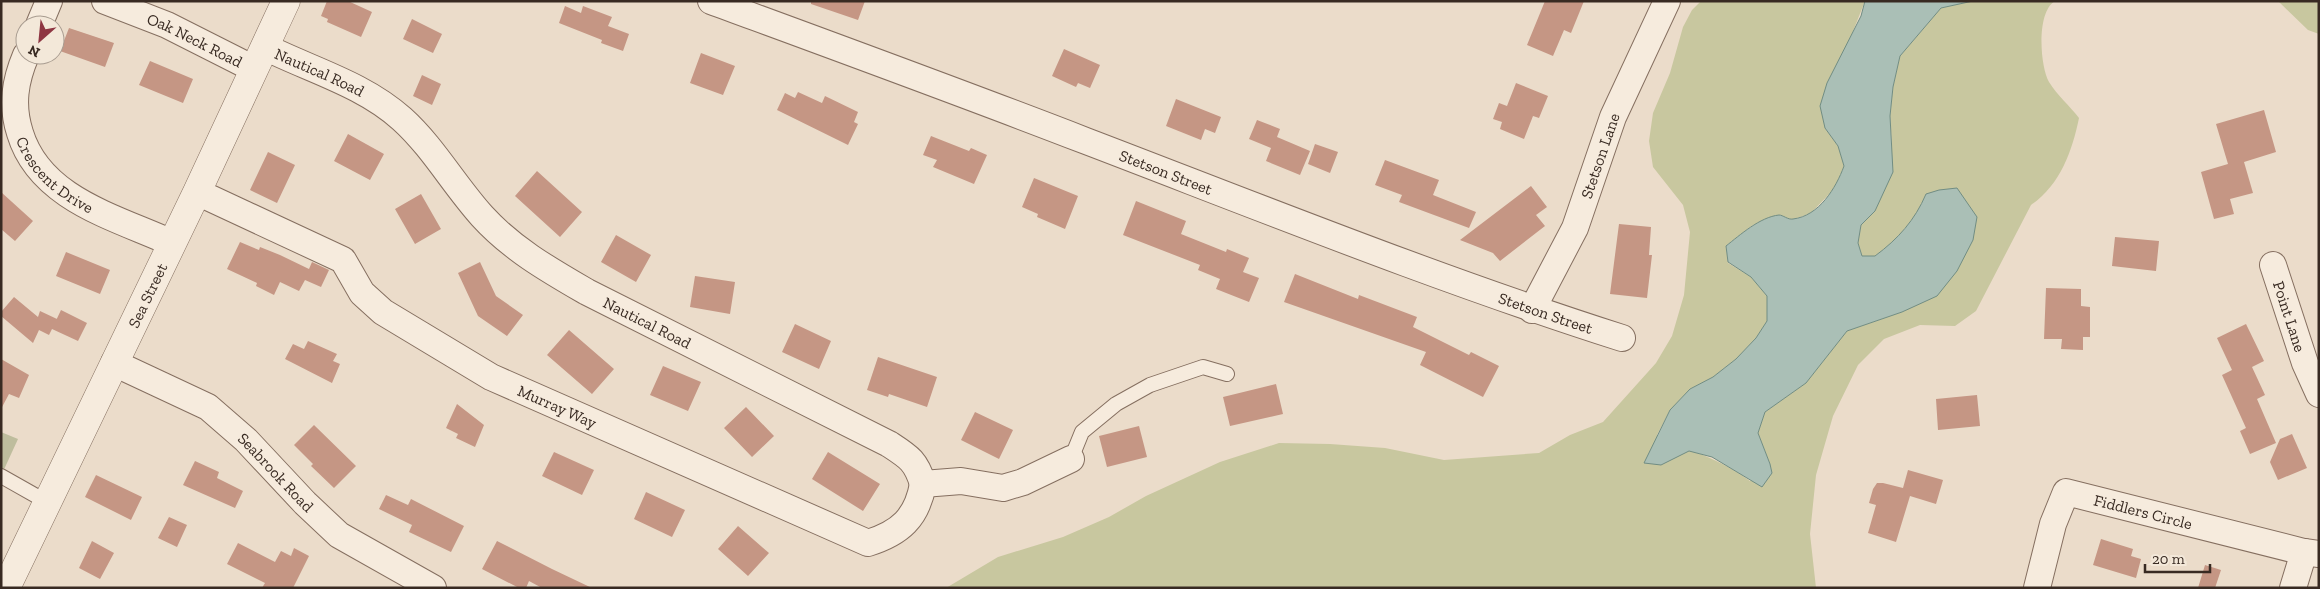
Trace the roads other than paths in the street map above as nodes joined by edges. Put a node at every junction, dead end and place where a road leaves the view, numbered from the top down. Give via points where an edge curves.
1 (49, 1) edge
2 (104, 1) edge
3 (286, 1) edge
4 (711, 1) edge
5 (1667, 1) edge
6 (43, 15) edge
7 (260, 58) junction
8 (22, 65) edge
9 (197, 192) junction
10 (172, 243) junction
11 (2273, 265) dead end
12 (1532, 310) junction
13 (1622, 338) dead end
14 (114, 363) junction
15 (1226, 374) dead end
16 (2319, 394) edge
17 (1072, 459) joint
18 (1, 476) edge
19 (923, 484) junction
20 (47, 502) junction
21 (2311, 553) edge
22 (6, 588) edge
23 (433, 588) edge
24 (2037, 588) edge
25 (2293, 588) edge

1 - 6 street
2 - 7 street, Oak Neck Road
3 - 7 street, Sea Street
4 - 12 street, Stetson Street
5 - 12 street, Stetson Lane via 1613,117 1575,228
7 - 9 street, Sea Street
7 - 19 street, Nautical Road via 300,64 355,87 402,119 482,215 506,240 544,267 587,292 889,444 911,459
8 - 10 street, Crescent Drive via 14,92 16,115 23,142 42,174 87,205
9 - 10 street, Sea Street
9 - 19 street, Murray Way via 343,260 362,293 383,312 491,377 868,542 896,532 917,504
10 - 14 street, Sea Street
11 - 16 street, Point Lane via 2305,363
12 - 13 street, Stetson Street
14 - 20 street, Sea Street
14 - 23 street, Seabrook Road via 208,407 246,440 339,534
15 - 17 lane via 1202,367 1141,390 1090,424 1082,432
17 - 19 street via 1003,488 962,481
18 - 20 lane
20 - 22 street, Sea Street
21 - 24 street, Fiddlers Circle via 2066,492 2053,524
21 - 25 street

